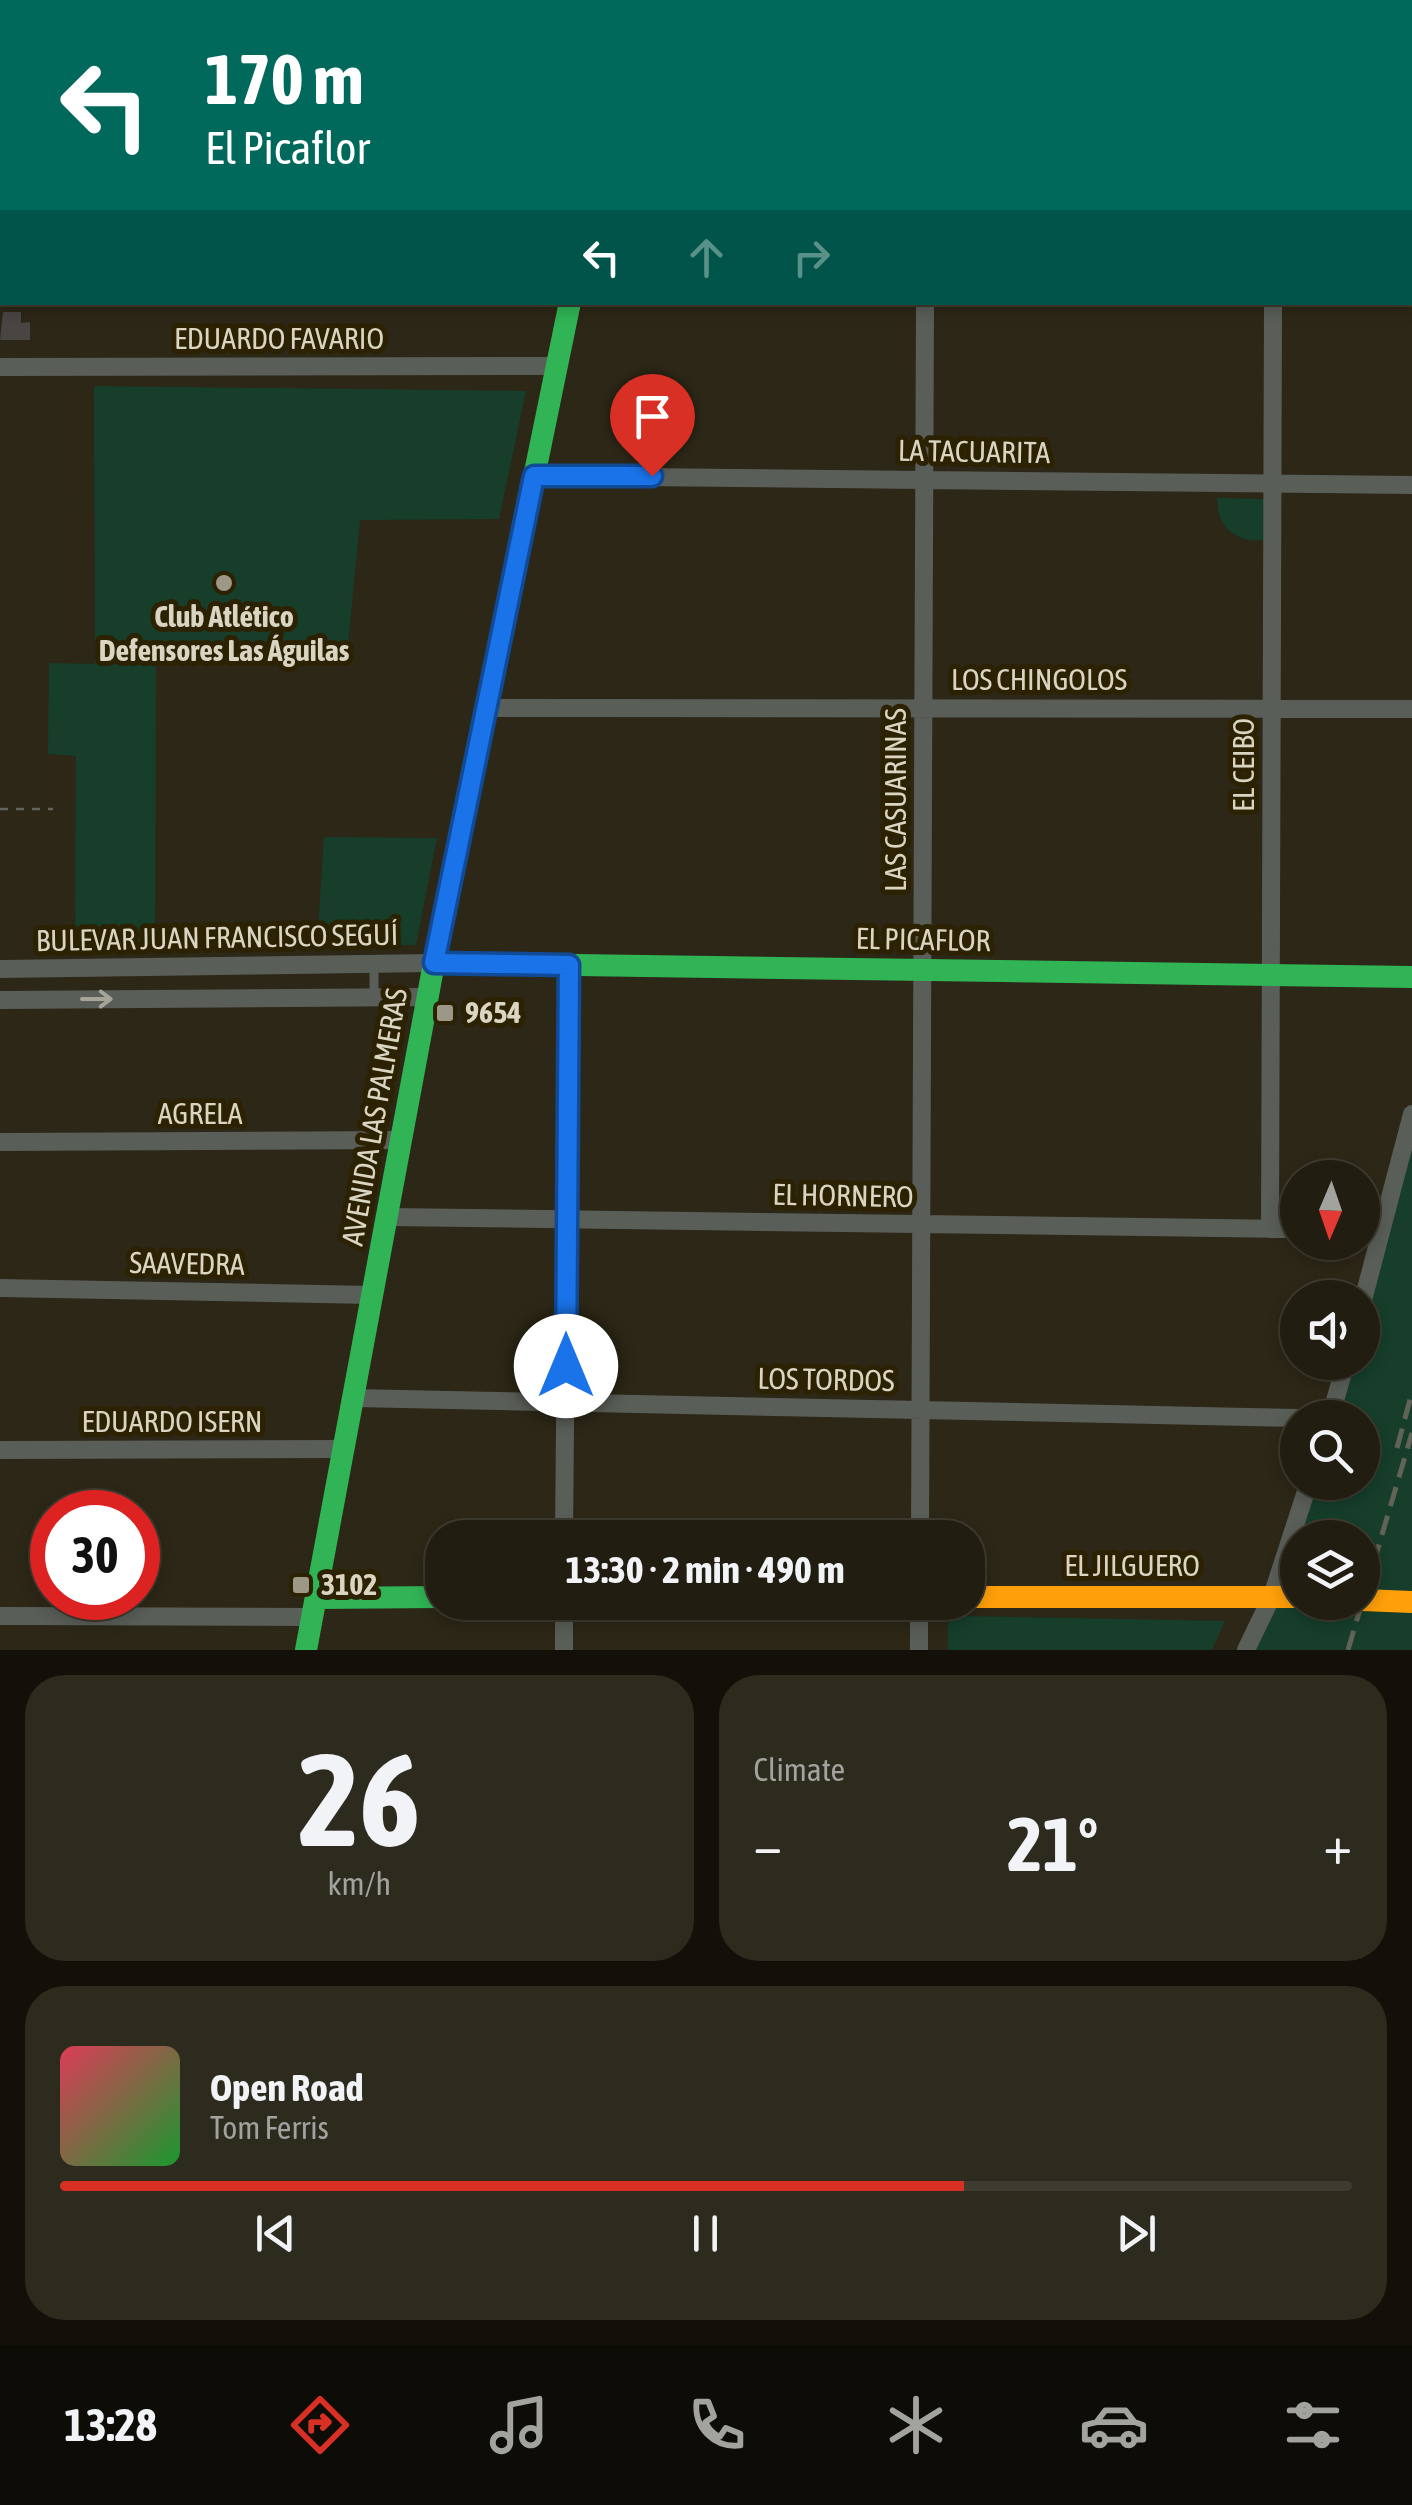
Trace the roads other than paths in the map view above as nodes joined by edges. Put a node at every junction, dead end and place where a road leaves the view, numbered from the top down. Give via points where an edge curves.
1 (569, 305) edge
2 (926, 305) edge
3 (1273, 305) edge
4 (558, 366) junction
5 (0, 367) edge
6 (534, 476) junction
7 (925, 479) junction
8 (1272, 483) junction
9 (1412, 485) edge
10 (486, 708) junction
11 (924, 708) junction
12 (1272, 708) junction
13 (1412, 709) edge
14 (374, 963) junction
15 (434, 963) junction
16 (569, 965) junction
17 (0, 969) edge
18 (922, 970) junction
19 (1271, 975) junction
20 (1412, 978) edge
21 (428, 997) junction
22 (374, 998) junction
23 (0, 1000) edge
24 (1412, 1114) edge
25 (401, 1140) junction
26 (0, 1142) edge
27 (387, 1218) junction
28 (567, 1220) junction
29 (921, 1224) junction
30 (1270, 1228) junction
31 (1280, 1228) edge
32 (1383, 1230) joint
33 (1369, 1280) edge
34 (0, 1288) edge
35 (372, 1295) junction
36 (354, 1398) junction
37 (565, 1402) junction
38 (920, 1410) junction
39 (1280, 1418) edge
40 (344, 1448) junction
41 (0, 1450) edge
42 (1303, 1500) edge
43 (564, 1520) edge
44 (920, 1520) edge
45 (1272, 1596) junction
46 (985, 1597) edge
47 (1280, 1597) edge
48 (425, 1598) edge
49 (1380, 1601) edge
50 (1412, 1602) edge
51 (314, 1607) junction
52 (0, 1616) edge
53 (564, 1620) edge
54 (919, 1620) edge
55 (306, 1650) edge
56 (564, 1650) edge
57 (919, 1650) edge
58 (1246, 1650) edge

1 - 4 main road, AVENIDA LAS PALMERAS
2 - 7 street, LAS CASUARINAS
3 - 8 street, EL CEIBO
4 - 5 street, EDUARDO FAVARIO
4 - 6 main road, AVENIDA LAS PALMERAS
6 - 7 street, LA TACUARITA
6 - 10 main road, AVENIDA LAS PALMERAS
7 - 8 street, LA TACUARITA
7 - 11 street, LAS CASUARINAS
8 - 9 street, LA TACUARITA
8 - 12 street, EL CEIBO
10 - 11 street, LOS CHINGOLOS
10 - 15 main road, AVENIDA LAS PALMERAS
11 - 12 street, LOS CHINGOLOS
11 - 18 street, LAS CASUARINAS
12 - 13 street, LOS CHINGOLOS
12 - 19 street, EL CEIBO
14 - 15 street, BULEVAR JUAN FRANCISCO SEGUÍ
14 - 17 street, BULEVAR JUAN FRANCISCO SEGUÍ
14 - 22 lane
15 - 16 main road, EL PICAFLOR
15 - 21 main road, AVENIDA LAS PALMERAS
16 - 18 main road, EL PICAFLOR
16 - 28 street
18 - 19 main road, EL PICAFLOR
18 - 29 street, LAS CASUARINAS
19 - 20 main road, EL PICAFLOR
19 - 30 street, EL CEIBO
21 - 22 street, BULEVAR JUAN FRANCISCO SEGUÍ
21 - 25 main road, AVENIDA LAS PALMERAS
23 -> 22 street, BULEVAR JUAN FRANCISCO SEGUÍ
24 - 32 street
25 - 26 street, AGRELA
25 - 27 main road, AVENIDA LAS PALMERAS
27 - 28 street, EL HORNERO
27 - 35 main road, AVENIDA LAS PALMERAS
28 - 29 street, EL HORNERO
28 - 37 street
29 - 30 street, EL HORNERO
29 - 38 street, LAS CASUARINAS
30 - 31 street, EL HORNERO
32 - 33 street
34 - 35 street, SAAVEDRA
35 - 36 main road, AVENIDA LAS PALMERAS
36 - 37 street, LOS TORDOS
36 - 40 main road, AVENIDA LAS PALMERAS
37 - 38 street, LOS TORDOS
37 - 43 street
38 - 39 street, LOS TORDOS
38 - 44 street, LAS CASUARINAS
40 - 41 street, EDUARDO ISERN
40 - 51 main road, AVENIDA LAS PALMERAS
42 - 45 street
45 - 46 main road, EL JILGUERO
45 - 47 main road, EL JILGUERO
45 - 58 street
48 - 51 main road
49 - 50 main road
51 - 52 street
51 - 55 main road, AVENIDA LAS PALMERAS
53 - 56 street
54 - 57 street

